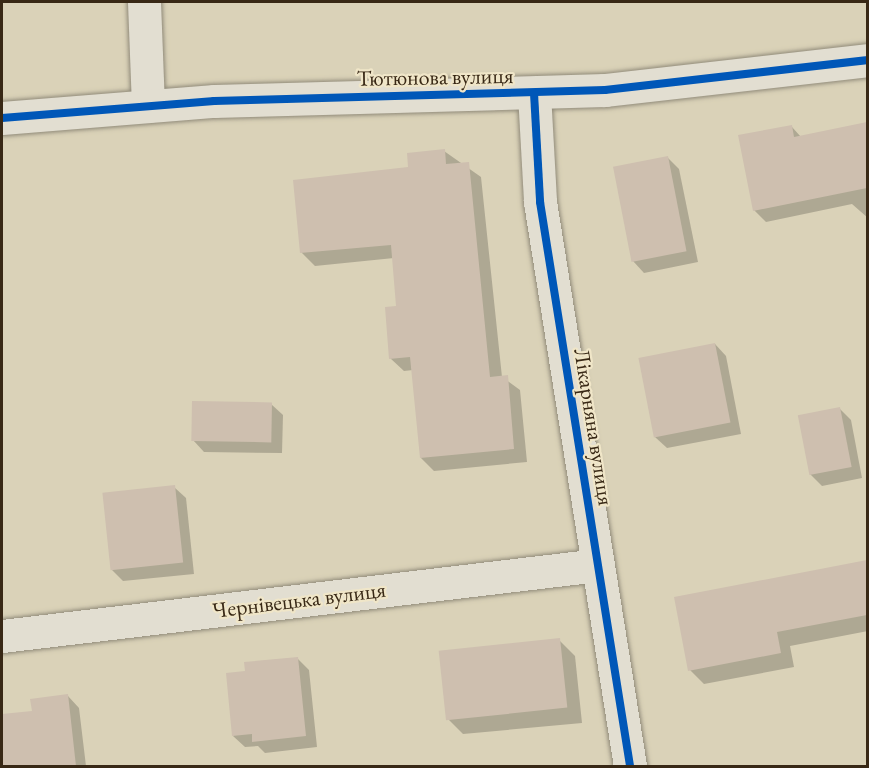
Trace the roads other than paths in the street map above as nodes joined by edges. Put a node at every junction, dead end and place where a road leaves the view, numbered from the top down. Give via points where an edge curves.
1 (144, 2) edge
2 (867, 60) edge
3 (534, 93) junction
4 (148, 106) junction
5 (2, 118) edge
6 (598, 566) junction
7 (2, 636) edge
8 (630, 766) edge

1 - 4 street
2 - 3 street, Тютюнова вулиця via 605,90
3 - 4 street, Тютюнова вулиця
3 - 6 street, Лікарняна вулиця via 540,202
4 - 5 street, Тютюнова вулиця
6 - 7 street, Чернівецька вулиця
6 - 8 street, Лікарняна вулиця

